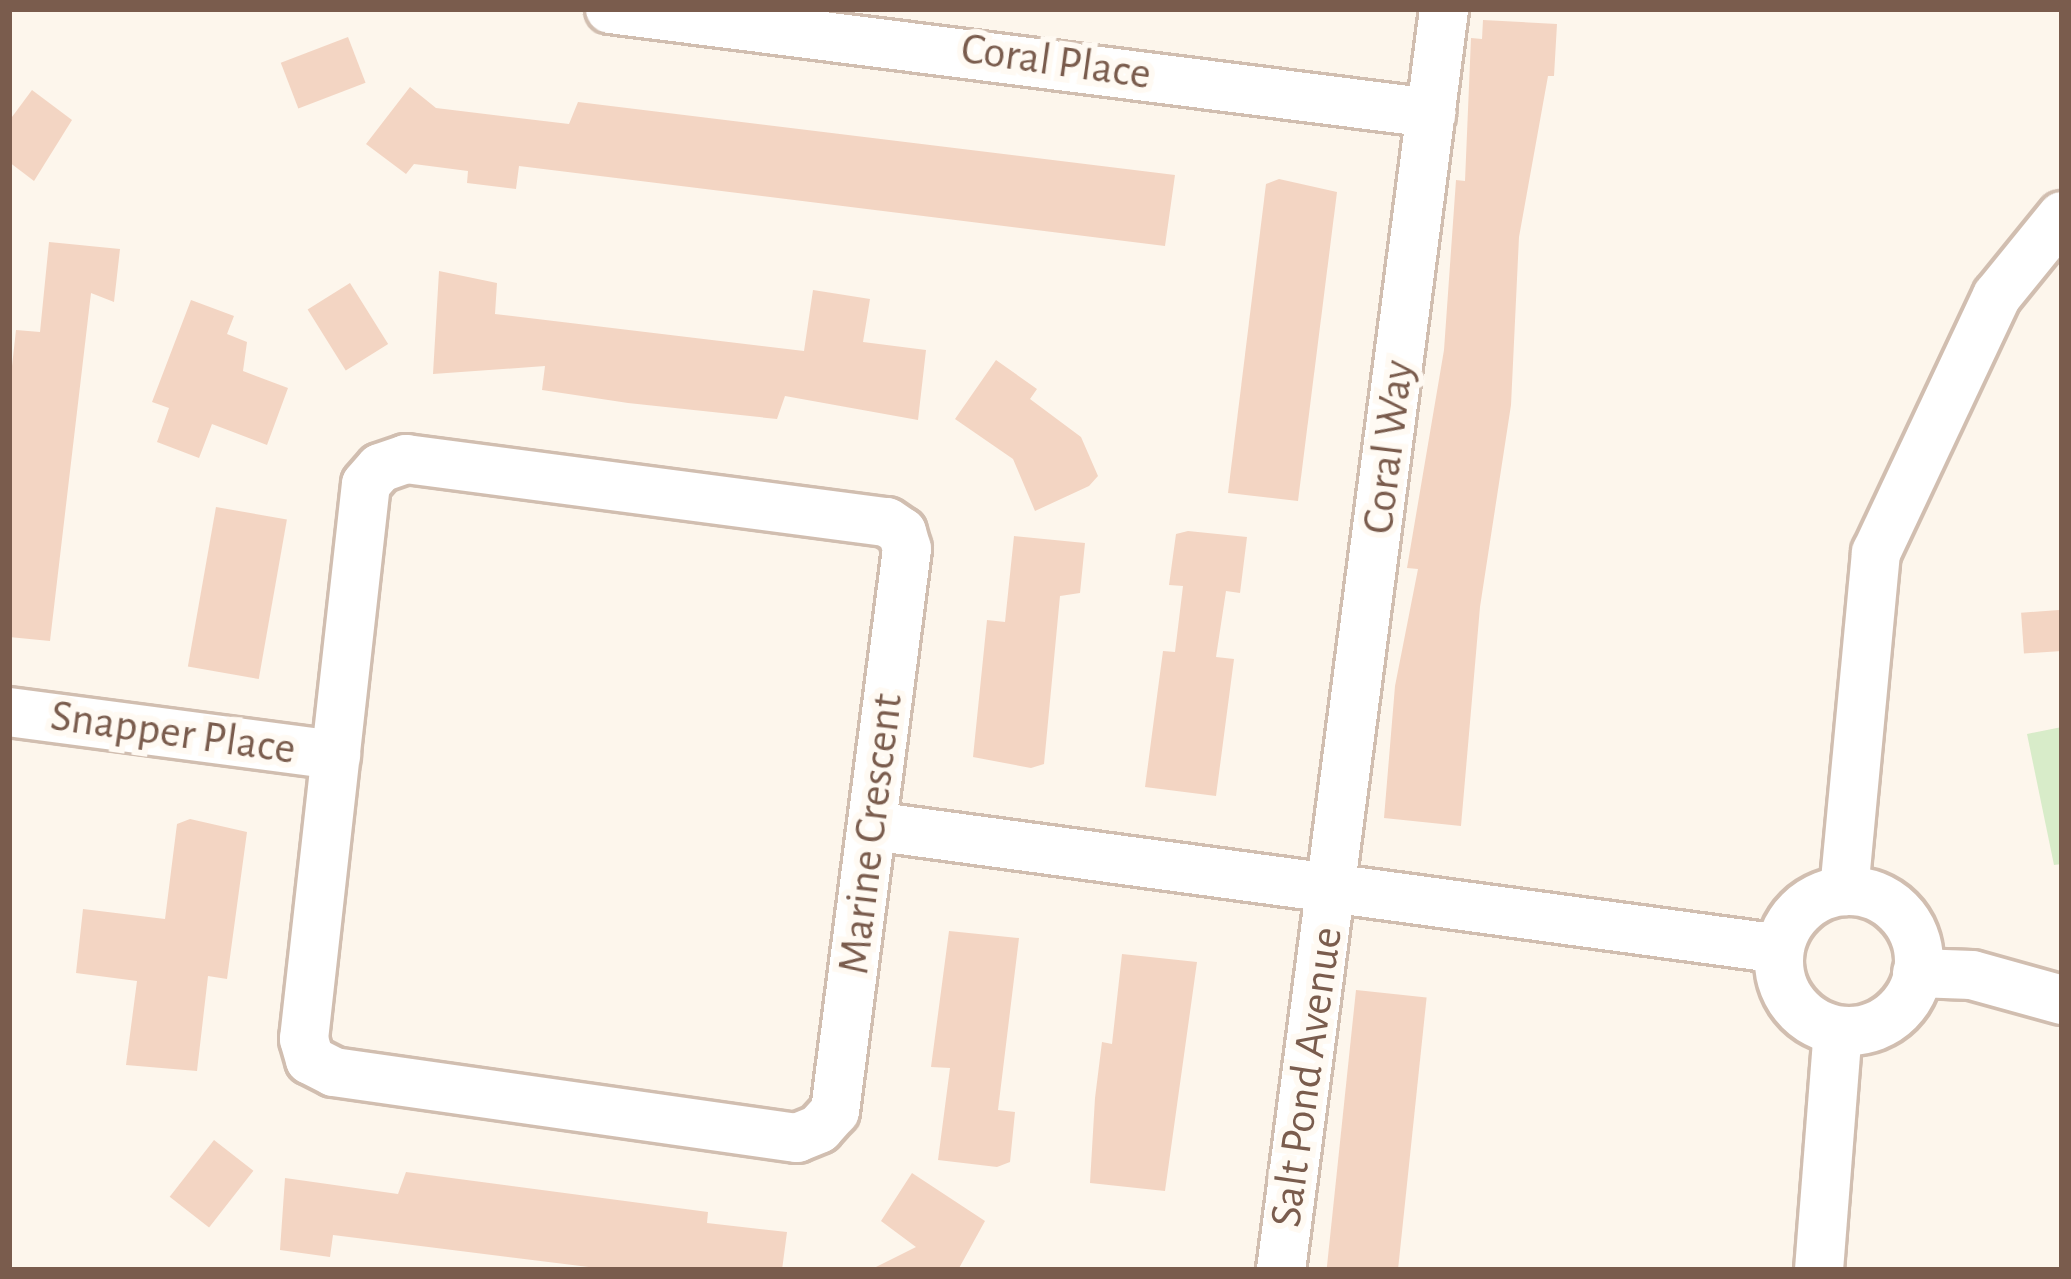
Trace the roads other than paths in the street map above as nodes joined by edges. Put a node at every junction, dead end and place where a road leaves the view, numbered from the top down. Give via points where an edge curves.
1 (610, 9) edge
2 (1444, 9) edge
3 (927, 27) edge
4 (1431, 112) junction
5 (2062, 216) edge
6 (9, 712) edge
7 (336, 755) junction
8 (872, 826) junction
9 (1334, 885) junction
10 (1844, 891) junction
11 (1780, 949) junction
12 (1917, 973) junction
13 (2062, 1000) edge
14 (1838, 1030) junction
15 (1281, 1270) edge
16 (1820, 1270) edge

1 - 3 street, Coral Place
2 - 4 street, Coral Way
3 - 4 street, Coral Place
4 - 9 street, Coral Way
5 - 10 street via 1997,296 1876,553
6 - 7 street, Snapper Place
7 - 8 street, Marine Crescent via 366,484 380,467 406,459 887,522 908,549
7 - 8 street, Marine Crescent via 304,1040 310,1060 334,1072 797,1138 835,1111
8 - 9 street
9 - 11 street
9 - 15 street, Salt Pond Avenue
10 - 11 street via 1809,903
10 - 12 street via 1885,900 1900,914 1918,952
11 - 14 street via 1792,1002
12 - 13 street via 1972,976
12 - 14 street via 1898,1011 1860,1030
14 - 16 street

